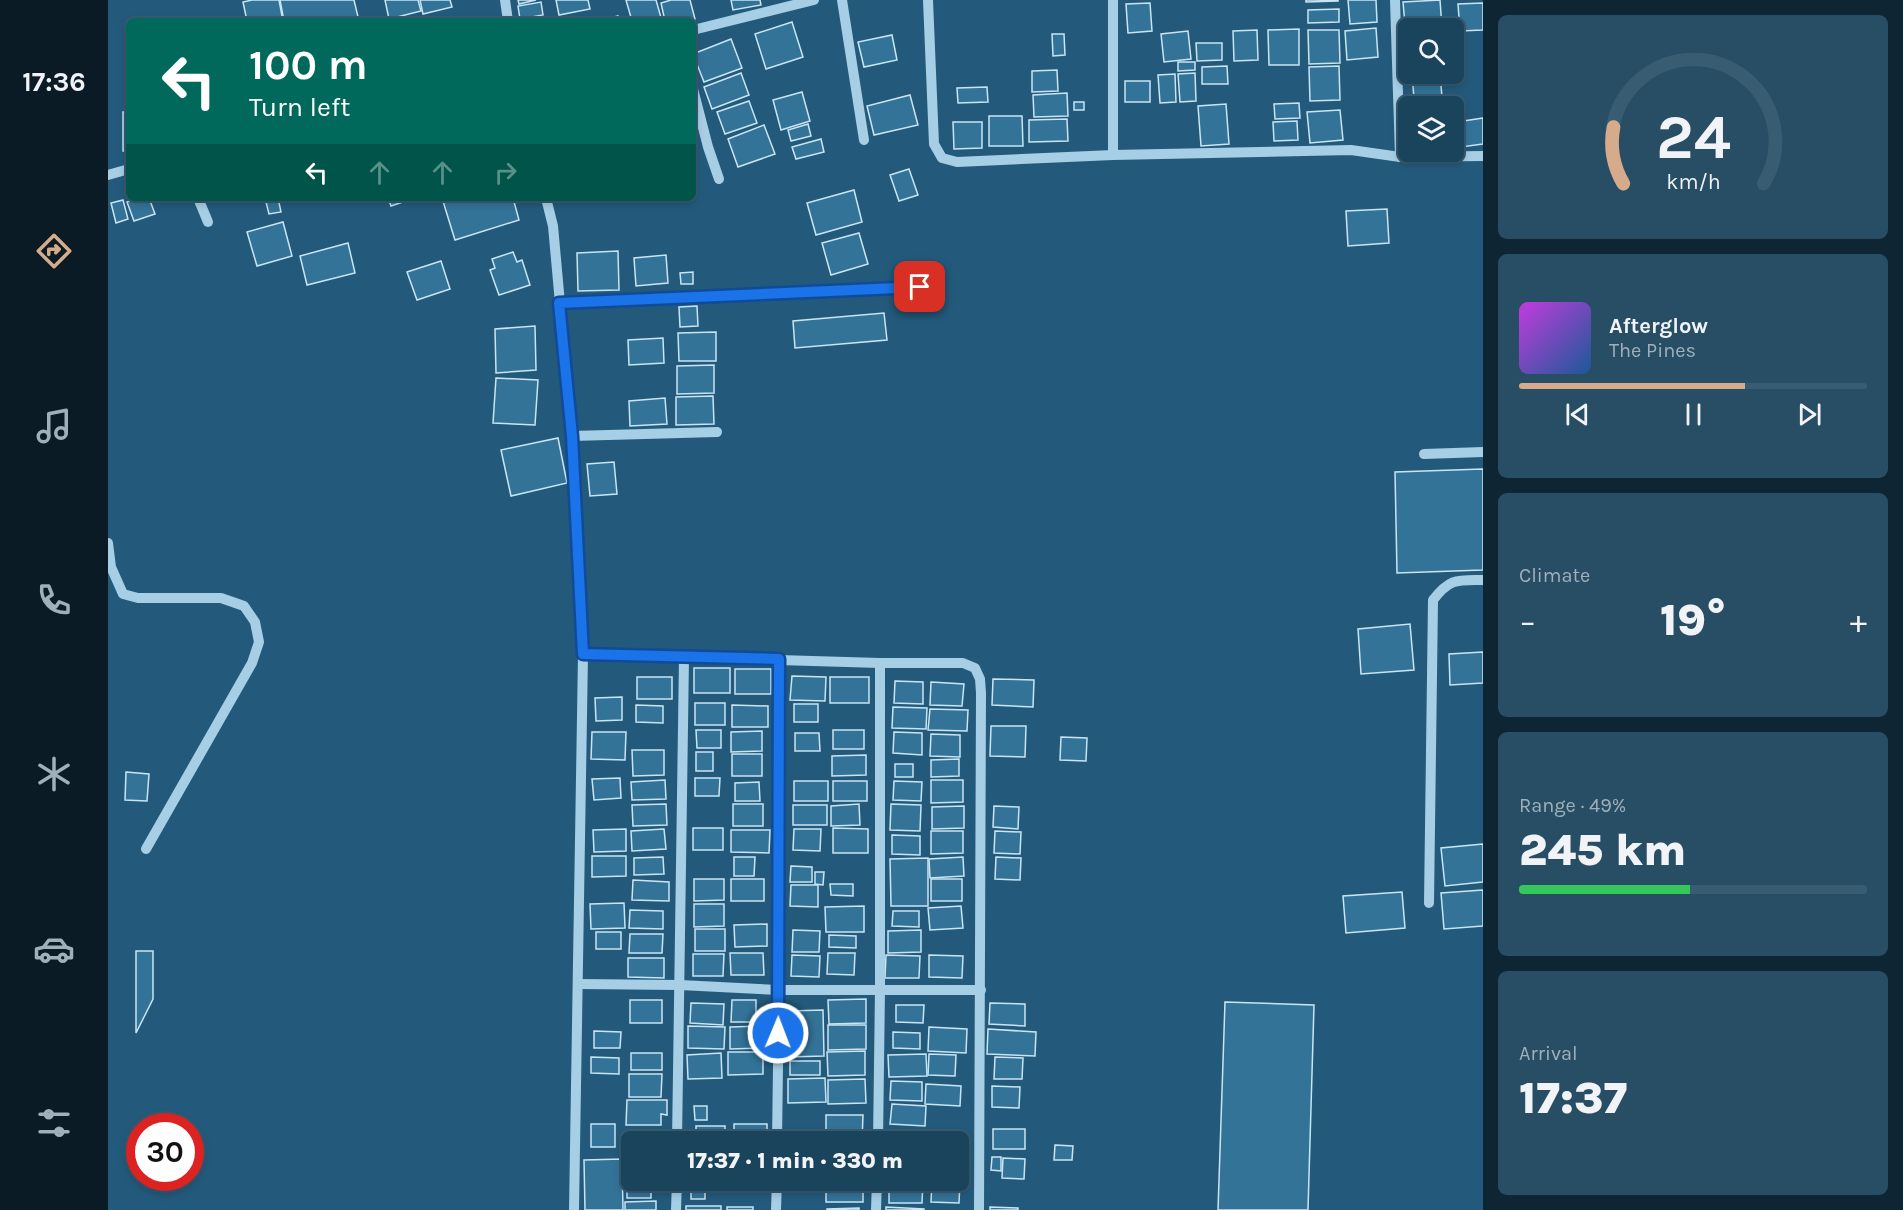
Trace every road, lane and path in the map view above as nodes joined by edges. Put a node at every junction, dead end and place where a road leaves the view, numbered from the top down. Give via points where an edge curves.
1 (505, 0) edge
2 (814, 0) edge
3 (842, 0) edge
4 (928, 0) edge
5 (1113, 0) edge
6 (1395, 0) edge
7 (508, 18) edge
8 (696, 29) edge
9 (1398, 96) edge
10 (696, 101) edge
11 (864, 140) dead end
12 (1113, 155) junction
13 (1464, 156) edge
14 (1483, 156) edge
15 (1398, 157) edge
16 (126, 170) edge
17 (108, 175) edge
18 (719, 178) dead end
19 (199, 201) edge
20 (547, 201) edge
21 (208, 222) dead end
22 (920, 287) dead end
23 (559, 303) junction
24 (717, 432) dead end
25 (572, 436) junction
26 (1483, 452) edge
27 (1424, 454) dead end
28 (108, 543) edge
29 (1483, 580) edge
30 (583, 654) junction
31 (684, 657) junction
32 (779, 659) junction
33 (880, 663) junction
34 (146, 849) dead end
35 (1429, 903) dead end
36 (578, 984) junction
37 (680, 985) junction
38 (880, 989) junction
39 (779, 990) junction
40 (981, 990) junction
41 (677, 1131) edge
42 (777, 1131) edge
43 (878, 1131) edge
44 (677, 1191) edge
45 (777, 1191) edge
46 (877, 1191) edge
47 (574, 1210) edge
48 (676, 1210) edge
49 (776, 1210) edge
50 (876, 1210) edge
51 (979, 1210) edge

1 - 7 street
2 - 8 street
3 - 11 street
4 - 12 street via 934,144 942,158 957,162
5 - 12 street
6 - 9 street
10 - 18 street
12 - 15 street via 1351,150
13 - 14 street
16 - 17 street
19 - 21 street
20 - 23 street via 553,226
22 - 23 street
23 - 25 street
24 - 25 street
25 - 30 street
26 - 27 street
28 - 34 street via 111,567 123,594 138,598 221,598 244,606 255,622 259,642 252,663
29 - 35 street via 1459,580 1443,587 1433,600
30 - 31 street
30 - 36 street
31 - 32 street
31 - 37 street
32 - 33 street
32 - 39 street
33 - 38 street
33 - 40 street via 963,663 975,668 980,679
36 - 37 street
36 - 47 street
37 - 39 street
37 - 41 street
38 - 39 street
38 - 40 street
38 - 43 street
39 - 42 street
40 - 51 street
44 - 48 street
45 - 49 street
46 - 50 street

